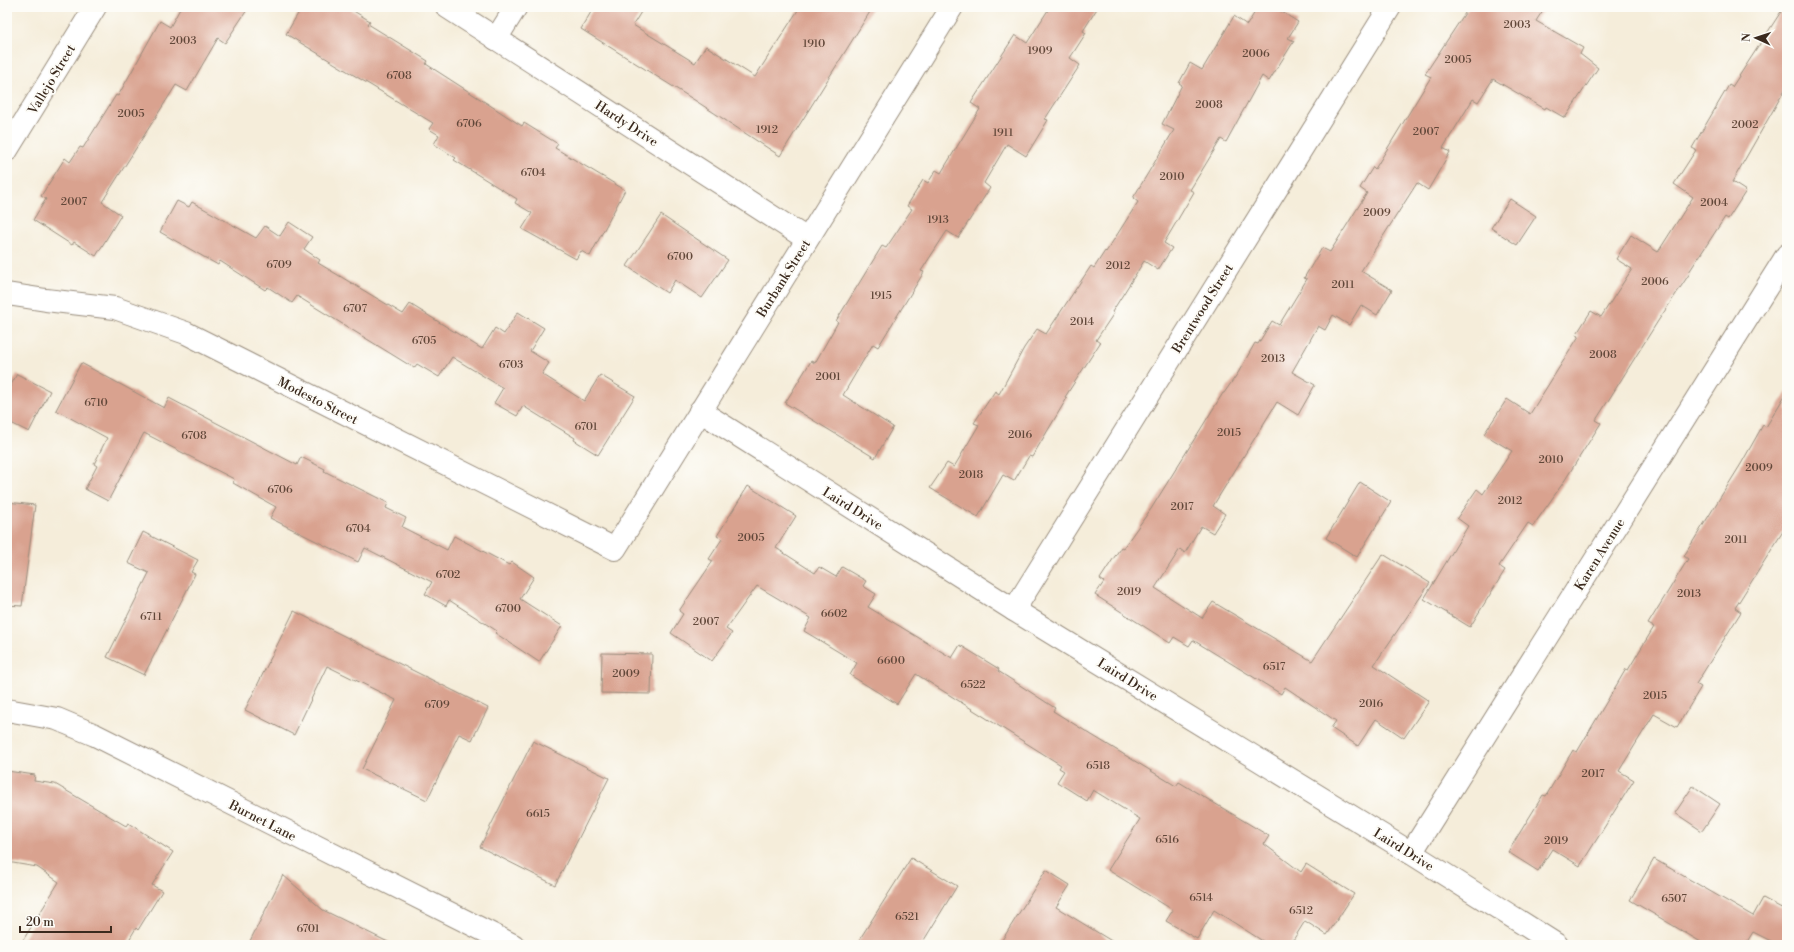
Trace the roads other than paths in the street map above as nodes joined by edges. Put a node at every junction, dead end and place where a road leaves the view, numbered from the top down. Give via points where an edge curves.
1 (95, 7) edge
2 (447, 7) edge
3 (516, 7) edge
4 (952, 7) edge
5 (1390, 7) edge
6 (496, 39) junction
7 (7, 150) edge
8 (807, 239) junction
9 (1787, 255) edge
10 (7, 294) edge
11 (700, 411) junction
12 (615, 549) joint
13 (1014, 610) junction
14 (7, 710) edge
15 (1411, 853) junction
16 (513, 945) edge
17 (1557, 945) edge

1 - 7 street, Vallejo Street
2 - 6 street, Hardy Drive
3 - 6 street
4 - 8 street, Burbank Street
5 - 13 street, Brentwood Street
6 - 8 street, Hardy Drive
8 - 11 street, Burbank Street
9 - 15 street, Karen Avenue
10 - 12 street, Modesto Street via 115,308 186,333
11 - 12 street, Burbank Street
11 - 13 street, Laird Drive
13 - 15 street, Laird Drive
14 - 16 street, Burnet Lane via 57,719 95,734
15 - 17 street, Laird Drive

